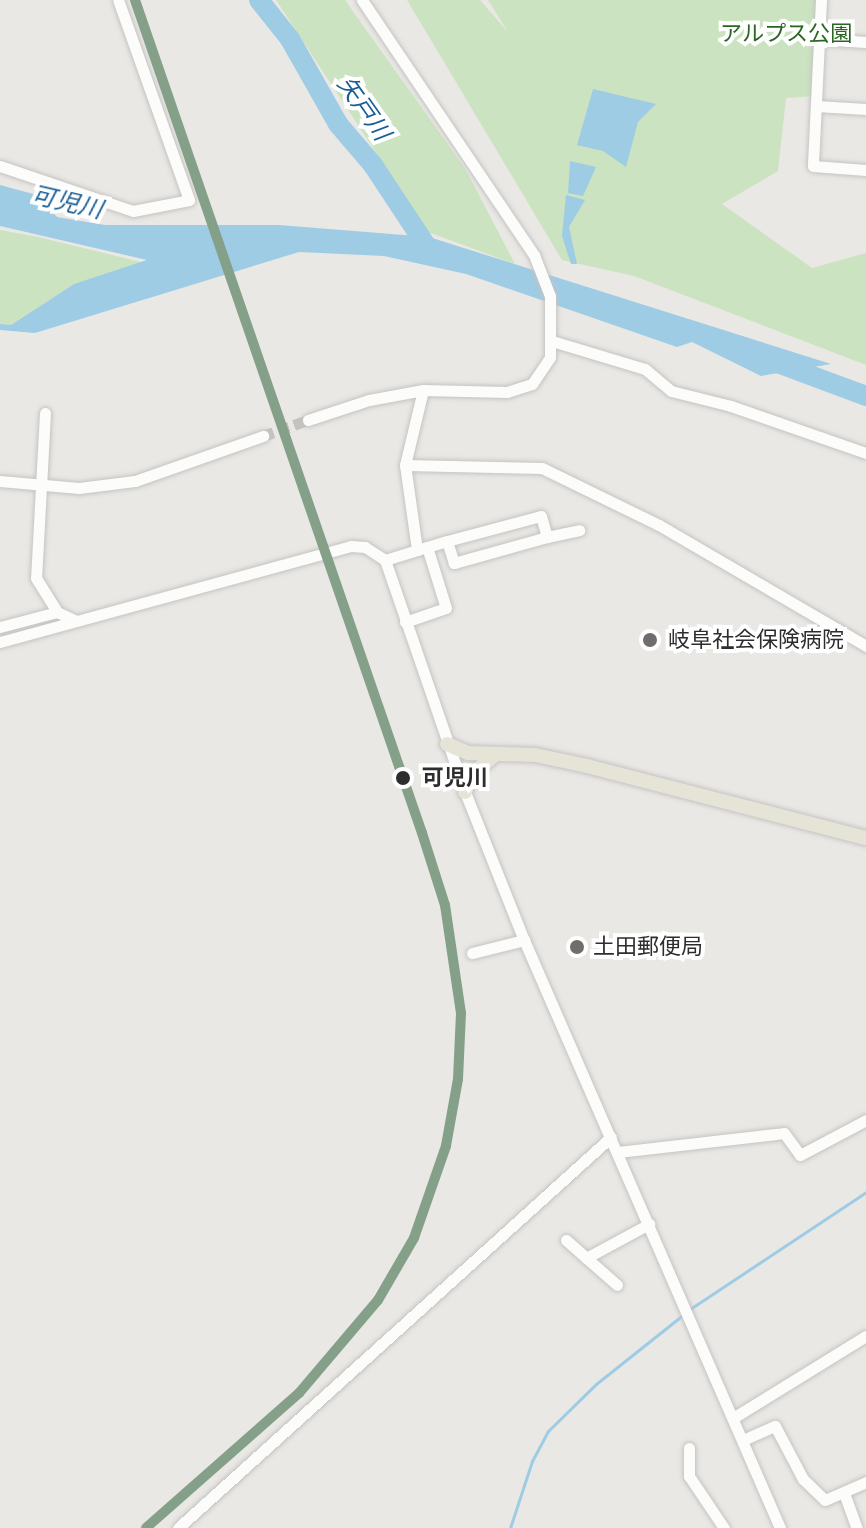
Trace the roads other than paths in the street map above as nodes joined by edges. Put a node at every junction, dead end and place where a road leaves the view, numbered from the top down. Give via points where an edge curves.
1 (118, 0) edge
2 (362, 0) edge
3 (821, 0) edge
4 (818, 39) junction
5 (866, 42) edge
6 (816, 106) junction
7 (866, 109) edge
8 (0, 166) edge
9 (866, 170) edge
10 (552, 341) junction
11 (423, 390) junction
12 (45, 413) dead end
13 (308, 420) tunnel mouth
14 (263, 436) tunnel mouth
15 (866, 453) edge
16 (405, 465) junction
17 (0, 481) edge
18 (41, 487) junction
19 (579, 530) dead end
20 (547, 537) junction
21 (447, 541) junction
22 (422, 548) junction
23 (385, 560) junction
24 (57, 612) junction
25 (75, 620) junction
26 (405, 622) junction
27 (0, 627) edge
28 (0, 642) edge
29 (866, 646) edge
30 (447, 744) junction
31 (494, 756) junction
32 (465, 792) junction
33 (866, 838) edge
34 (524, 940) junction
35 (472, 953) dead end
36 (866, 1120) edge
37 (611, 1137) junction
38 (618, 1152) junction
39 (649, 1224) junction
40 (566, 1240) dead end
41 (586, 1258) junction
42 (617, 1285) dead end
43 (866, 1336) edge
44 (733, 1418) junction
45 (743, 1440) junction
46 (689, 1448) dead end
47 (864, 1485) edge
48 (844, 1493) junction
49 (178, 1528) edge
50 (724, 1528) edge
51 (780, 1528) edge
52 (857, 1528) edge

1 - 8 street via 189,200 133,211
2 - 10 street via 512,219 545,279
3 - 4 street
4 - 5 street
4 - 6 street
6 - 7 street
6 - 9 street via 813,166
10 - 11 street via 544,371 532,384 507,392
10 - 15 street via 645,369 671,391
11 - 13 street
11 - 16 street
12 - 18 street
14 - 18 street via 135,481
16 - 22 street
16 - 29 street via 542,468 659,525
17 - 18 street
18 - 24 street via 36,578
19 - 20 street
20 - 21 street via 541,516
20 - 21 street via 454,563
21 - 22 street
22 - 23 street
22 - 26 street via 446,608
23 - 25 street via 365,547 351,546
23 - 26 street
24 - 25 street
24 - 27 street
25 - 28 street
26 - 30 street
30 - 31 main road
30 - 32 street
31 - 32 main road via 477,768
31 - 33 main road via 535,755 587,766
32 - 34 street
34 - 35 street
34 - 37 street
36 - 38 street via 800,1155 784,1133
37 - 38 street
37 - 49 street
38 - 39 street
39 - 41 street
39 - 44 street
40 - 41 street
41 - 42 street
43 - 44 street
44 - 45 street
45 - 48 street via 775,1426 819,1498
45 - 51 street
46 - 50 street via 689,1476
47 - 48 street
48 - 52 street

